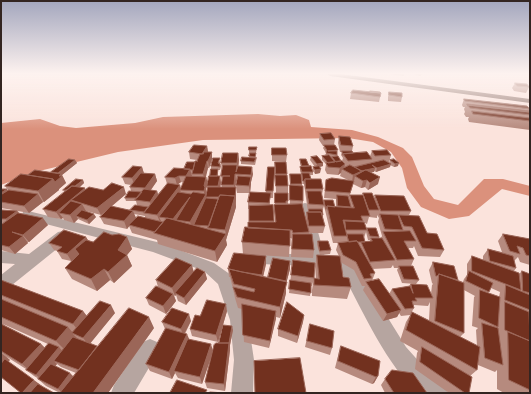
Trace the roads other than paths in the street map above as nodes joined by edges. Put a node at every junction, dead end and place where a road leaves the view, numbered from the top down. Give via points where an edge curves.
1 (471, 92) edge
2 (477, 92) edge
3 (530, 100) edge
4 (306, 208) dead end
5 (16, 213) edge
6 (74, 227) junction
7 (1, 257) edge
8 (30, 260) junction
9 (319, 262) junction
10 (225, 280) junction
11 (1, 284) edge
12 (150, 349) dead end
13 (122, 393) edge
14 (242, 393) edge
15 (437, 393) edge

1 - 3 main road
2 - 3 main road
4 - 9 street
5 - 6 street
6 - 8 street
6 - 10 street via 156,247 209,267
7 - 8 street
8 - 11 street
9 - 10 street via 254,258 234,260
9 - 15 street via 340,265 349,270 409,367
10 - 14 street via 239,320 244,360
12 - 13 street

